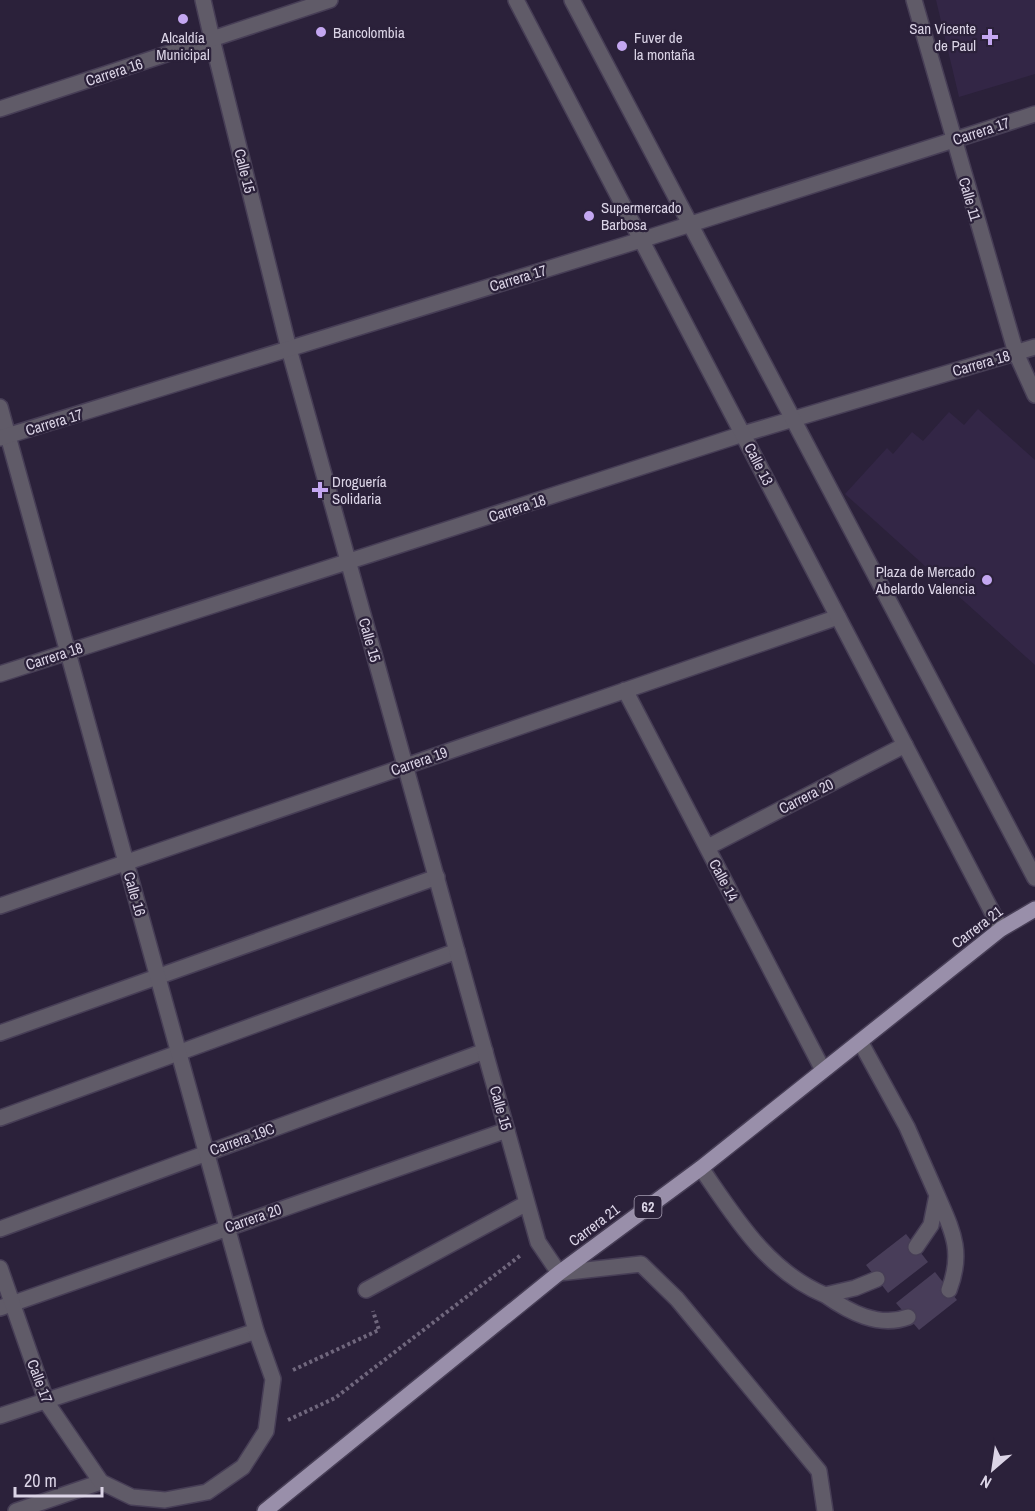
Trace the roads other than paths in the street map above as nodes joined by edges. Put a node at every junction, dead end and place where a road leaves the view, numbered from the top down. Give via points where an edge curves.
1 (203, 0) edge
2 (330, 0) edge
3 (516, 0) edge
4 (572, 0) edge
5 (914, 0) edge
6 (212, 39) junction
7 (0, 109) edge
8 (1035, 114) edge
9 (953, 141) junction
10 (690, 224) junction
11 (641, 240) junction
12 (1035, 347) edge
13 (289, 349) junction
14 (1016, 353) junction
15 (1035, 395) edge
16 (0, 407) edge
17 (792, 419) junction
18 (743, 434) junction
19 (4, 437) edge
20 (348, 563) junction
21 (838, 617) junction
22 (68, 652) junction
23 (0, 674) edge
24 (625, 690) junction
25 (905, 745) junction
26 (405, 766) junction
27 (708, 848) junction
28 (126, 862) junction
29 (437, 877) junction
30 (1035, 878) edge
31 (0, 906) edge
32 (1035, 909) edge
33 (1001, 929) junction
34 (457, 951) junction
35 (158, 976) junction
36 (0, 1033) edge
37 (861, 1043) junction
38 (484, 1051) junction
39 (178, 1052) junction
40 (823, 1070) junction
41 (0, 1118) edge
42 (507, 1130) junction
43 (206, 1152) junction
44 (701, 1168) junction
45 (937, 1195) junction
46 (527, 1203) junction
47 (227, 1227) junction
48 (0, 1229) edge
49 (916, 1247) dead end
50 (0, 1268) edge
51 (559, 1273) junction
52 (877, 1279) dead end
53 (366, 1290) road end
54 (949, 1290) dead end
55 (825, 1295) junction
56 (6, 1306) edge
57 (908, 1317) dead end
58 (256, 1331) junction
59 (47, 1402) junction
60 (0, 1416) edge
61 (101, 1482) junction
62 (16, 1511) edge
63 (265, 1511) edge
64 (825, 1511) edge

1 - 6 street, Calle 15
2 - 6 street, Carrera 16
3 - 11 street, Calle 13
4 - 10 street
5 - 9 street, Calle 11
6 - 7 street, Carrera 16
6 - 13 street, Calle 15
8 - 9 street, Carrera 17
9 - 10 street, Carrera 17
9 - 14 street, Calle 11
10 - 11 street, Carrera 17
10 - 17 street
11 - 13 street, Carrera 17
11 - 18 street, Calle 13
12 - 14 street, Carrera 18
13 - 19 street, Carrera 17
13 - 20 street, Calle 15
14 - 15 street, Calle 11
14 - 17 street, Carrera 18
16 - 19 street, Calle 16
17 - 18 street, Carrera 18
17 - 30 street
18 - 20 street, Carrera 18
18 - 21 street, Calle 13
19 - 22 street, Calle 16
20 - 22 street, Carrera 18
20 - 26 street, Calle 15
21 - 24 street, Carrera 19
21 - 25 street, Calle 13
22 - 23 street, Carrera 18
22 - 28 street, Calle 16
24 - 26 street, Carrera 19
24 - 27 street, Calle 14
25 - 27 street, Carrera 20
25 - 33 street, Calle 13
26 - 28 street, Carrera 19
26 - 29 street, Calle 15
27 - 40 street, Calle 14
28 - 31 street, Carrera 19
28 - 35 street, Calle 16
29 - 34 street, Calle 15
29 - 35 street
32 - 33 main road, Carrera 21 / 62
33 - 37 main road, Carrera 21 / 62
34 - 38 street, Calle 15
34 - 39 street
35 - 36 street
35 - 39 street, Calle 16
37 - 40 main road, Carrera 21 / 62
37 - 45 street via 907,1127
38 - 42 street, Calle 15
38 - 43 street, Carrera 19C
39 - 41 street
39 - 43 street, Calle 16
40 - 44 main road, Carrera 21 / 62
42 - 46 street, Calle 15
42 - 47 street, Carrera 20
43 - 47 street, Calle 16
43 - 48 street, Carrera 19C
44 - 51 main road, Carrera 21 / 62
44 - 55 street via 753,1242 792,1277
45 - 49 street via 931,1225
45 - 54 street via 957,1241
46 - 51 street, Calle 15 via 538,1242
46 - 53 street
47 - 56 street, Carrera 20
47 - 58 street, Calle 16
50 - 56 street, Calle 17
51 - 63 main road, Carrera 21 / 62
51 - 64 street via 641,1264 677,1299 819,1471
52 - 55 street
55 - 57 street via 863,1317 885,1322
56 - 59 street, Calle 17
58 - 59 street
58 - 61 street, Calle 16 via 273,1379 266,1431 243,1467 207,1492 165,1500 132,1497
59 - 60 street
59 - 61 street, Calle 17
61 - 62 street

